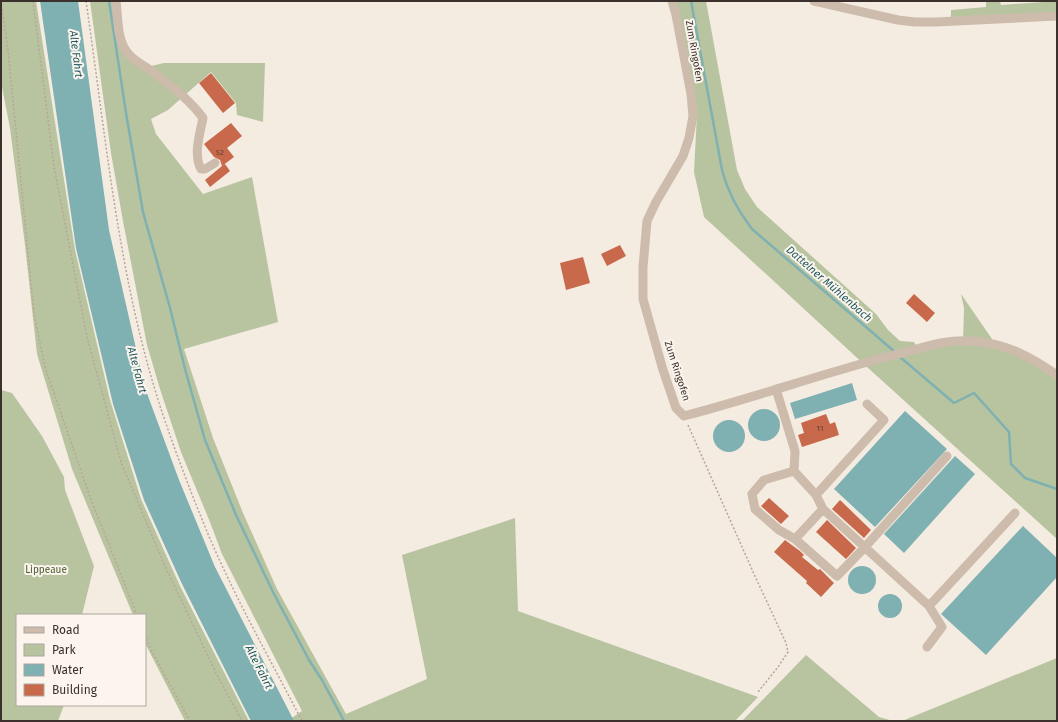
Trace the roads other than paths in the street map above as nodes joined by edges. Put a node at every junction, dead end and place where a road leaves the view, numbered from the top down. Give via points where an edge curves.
1 (116, 1) edge
2 (672, 1) edge
3 (814, 1) edge
4 (1057, 16) edge
5 (215, 163) dead end
6 (1057, 375) edge
7 (776, 389) junction
8 (867, 404) dead end
9 (947, 456) dead end
10 (794, 471) junction
11 (816, 495) junction
12 (823, 509) junction
13 (1015, 513) dead end
14 (795, 539) junction
15 (865, 547) junction
16 (929, 606) junction
17 (927, 647) dead end

1 - 5 street via 120,37 124,48 131,59 152,71 192,104 203,118 198,142 199,165 205,169
2 - 7 street, Zum Ringofen via 693,116 683,156 647,221 642,267 643,299 676,408 684,416
3 - 4 street via 915,22
6 - 7 street, Zum Ringofen via 1031,358 1006,347 990,343 949,341
7 - 10 street via 795,451
8 - 11 street via 884,420
9 - 15 street
10 - 11 street
10 - 14 street via 764,480 752,494 756,509 779,530
11 - 12 street
12 - 14 street
12 - 15 street
13 - 16 street
14 - 15 street via 837,576
15 - 16 street
16 - 17 street via 942,627

